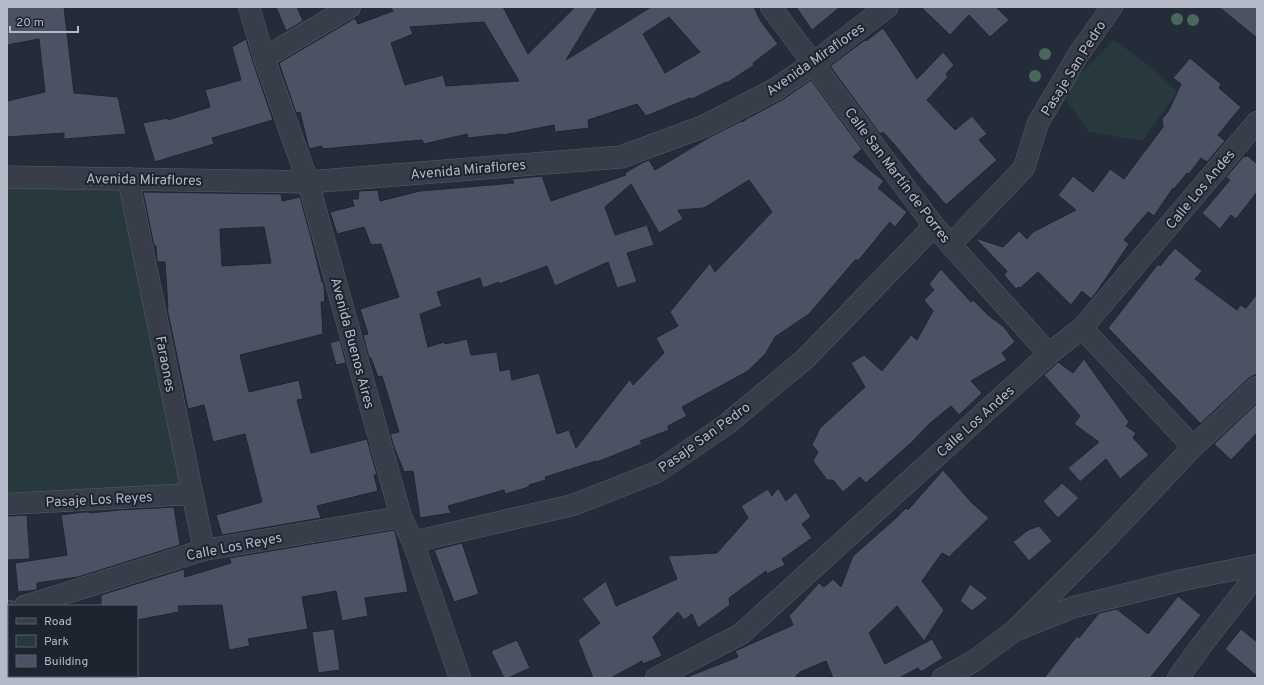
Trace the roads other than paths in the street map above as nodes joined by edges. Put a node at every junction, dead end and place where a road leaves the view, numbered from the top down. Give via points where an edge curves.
1 (249, 7) edge
2 (350, 7) edge
3 (771, 7) edge
4 (887, 7) edge
5 (1112, 7) edge
6 (264, 58) junction
7 (814, 64) junction
8 (1257, 122) edge
9 (7, 177) edge
10 (128, 178) junction
11 (308, 182) junction
12 (934, 226) junction
13 (951, 244) junction
14 (1082, 328) junction
15 (1049, 354) junction
16 (1257, 387) edge
17 (1193, 447) junction
18 (192, 494) junction
19 (7, 504) edge
20 (401, 517) junction
21 (413, 542) junction
22 (204, 550) junction
23 (1257, 565) edge
24 (1257, 574) edge
25 (28, 605) edge
26 (1014, 632) junction
27 (947, 677) edge
28 (460, 678) edge
29 (656, 678) edge
30 (1178, 678) edge

1 - 6 street, Avenida Buenos Aires
2 - 6 street
3 - 7 street, Calle San Martín de Porres
4 - 7 street, Avenida Miraflores
5 - 13 street, Pasaje San Pedro via 1078,55 1038,123 1024,168
6 - 11 street, Avenida Buenos Aires
7 - 11 street, Avenida Miraflores via 776,89 705,126 621,157
7 - 12 street, Calle San Martín de Porres
8 - 14 street, Calle Los Andes
9 - 10 street, Avenida Miraflores
10 - 11 street, Avenida Miraflores
10 - 18 street, Faraones
11 - 20 street, Avenida Buenos Aires
12 - 13 street, Calle San Martín de Porres
12 - 21 street, Pasaje San Pedro via 806,358 727,424 657,472 572,505
13 - 15 street, Calle San Martín de Porres
14 - 15 street, Calle Los Andes
14 - 17 street
15 - 29 street, Calle Los Andes via 741,634
16 - 17 street
17 - 26 street via 1102,544
18 - 19 street, Pasaje Los Reyes
18 - 22 street, Faraones
20 - 21 street, Avenida Buenos Aires
20 - 22 street, Calle Los Reyes
21 - 28 street, Avenida Buenos Aires
22 - 25 street, Calle Los Reyes
23 - 26 street via 1074,607
24 - 30 street
26 - 27 street

